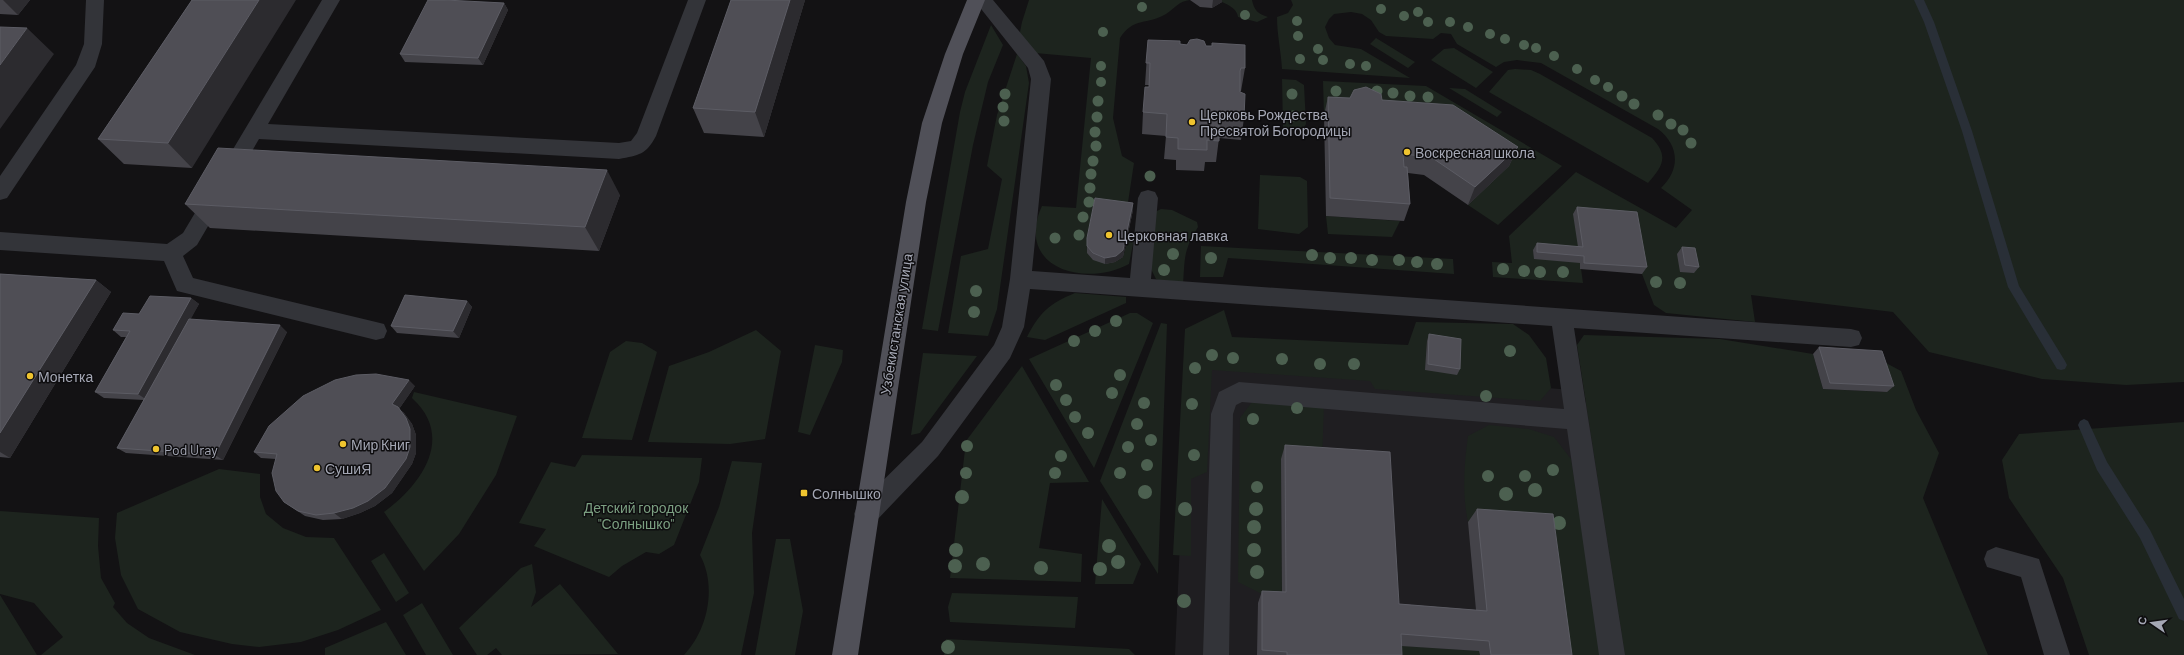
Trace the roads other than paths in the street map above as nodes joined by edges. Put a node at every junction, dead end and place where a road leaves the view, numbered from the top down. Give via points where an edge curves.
1 (95, 0) edge
2 (331, 0) edge
3 (697, 0) edge
4 (976, 0) edge
5 (983, 0) edge
6 (255, 131) junction
7 (0, 192) edge
8 (1148, 198) dead end
9 (0, 241) edge
10 (171, 253) junction
11 (1021, 280) junction
12 (1140, 288) junction
13 (1562, 318) junction
14 (376, 331) dead end
15 (1851, 338) dead end
16 (1578, 420) junction
17 (866, 514) junction
18 (1996, 559) dead end
19 (846, 655) edge
20 (1216, 655) edge
21 (1612, 655) edge
22 (2057, 655) edge

1 - 7 lane via 93,44 85,68
2 - 6 lane
3 - 6 lane via 646,136 637,148 619,151
4 - 17 main road, Узбекистанская улица via 954,54 932,123 916,202
5 - 11 lane via 1037,66 1041,79
6 - 10 lane via 190,239
8 - 12 lane
9 - 10 lane
10 - 14 lane via 185,285
11 - 12 lane
11 - 17 lane via 1013,326 1002,351 930,449
12 - 13 lane
13 - 15 lane
13 - 16 lane
16 - 20 lane via 1239,392 1227,399 1222,414
16 - 21 lane
17 - 19 main road, Узбекистанская улица
18 - 22 lane via 2030,567

